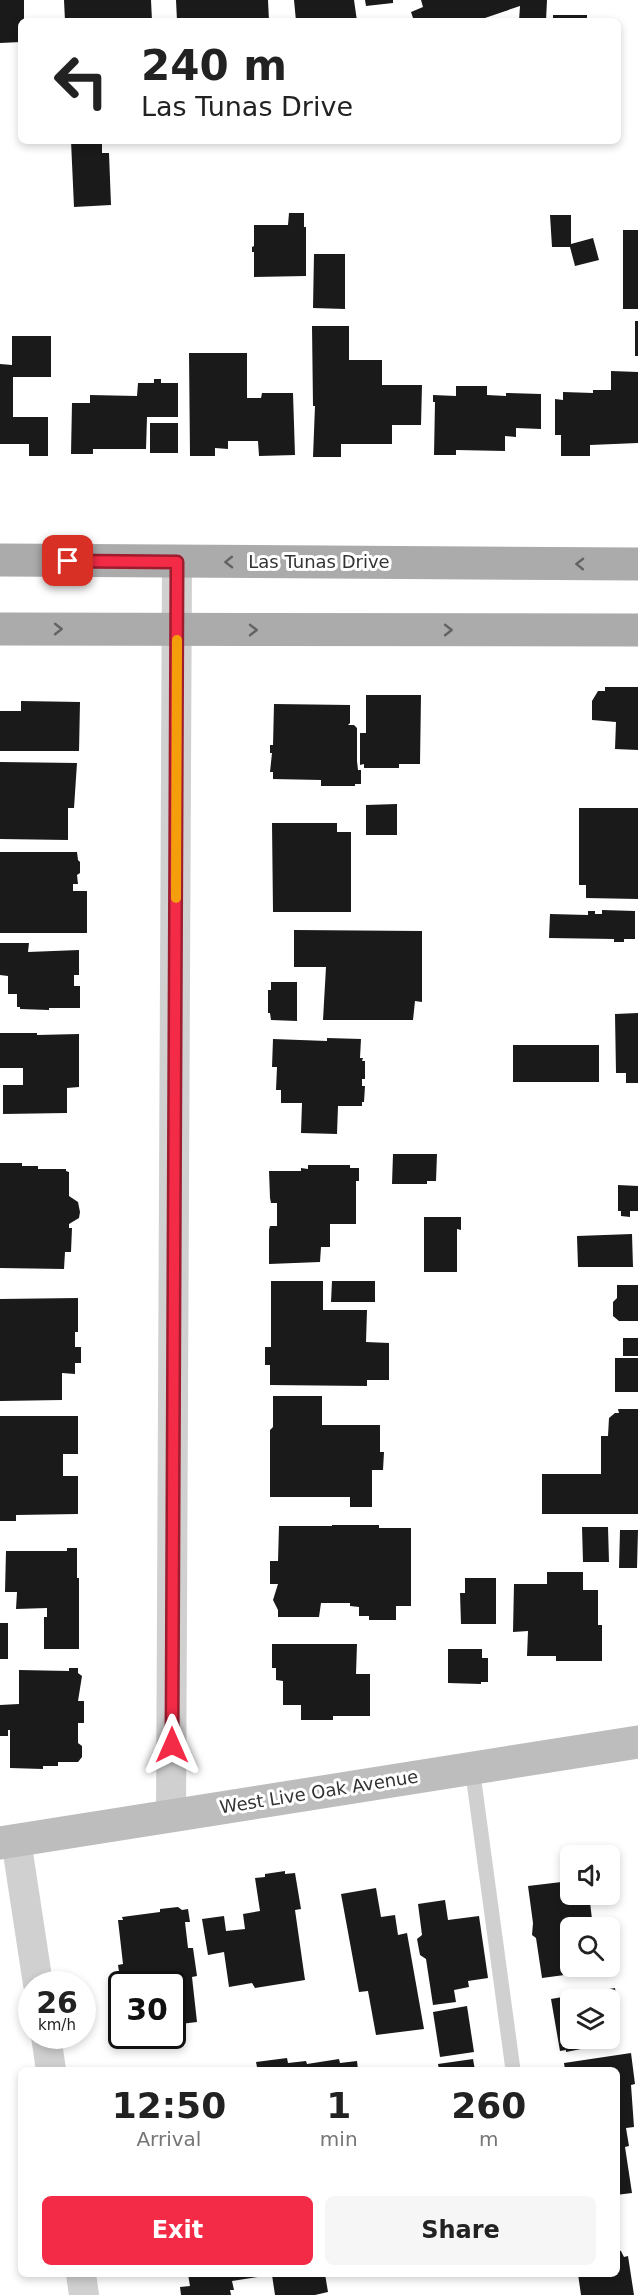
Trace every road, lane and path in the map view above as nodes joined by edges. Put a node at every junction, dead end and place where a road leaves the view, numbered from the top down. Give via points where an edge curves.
1 (0, 560) edge
2 (177, 562) junction
3 (638, 564) edge
4 (0, 629) edge
5 (177, 630) junction
6 (638, 630) edge
7 (638, 1742) edge
8 (472, 1767) junction
9 (171, 1817) junction
10 (8, 1841) edge
11 (35, 1971) edge
12 (48, 2049) edge
13 (51, 2067) edge
14 (513, 2067) edge
15 (81, 2277) edge
16 (84, 2295) edge

1 - 2 main road, Las Tunas Drive
3 -> 2 main road, Las Tunas Drive
2 - 5 street
4 -> 5 main road
5 -> 6 main road
5 - 9 street
7 - 8 street, West Live Oak Avenue
8 - 9 street, West Live Oak Avenue
8 - 14 lane
9 - 10 street, West Live Oak Avenue
10 - 11 street
12 - 13 street
15 - 16 street

